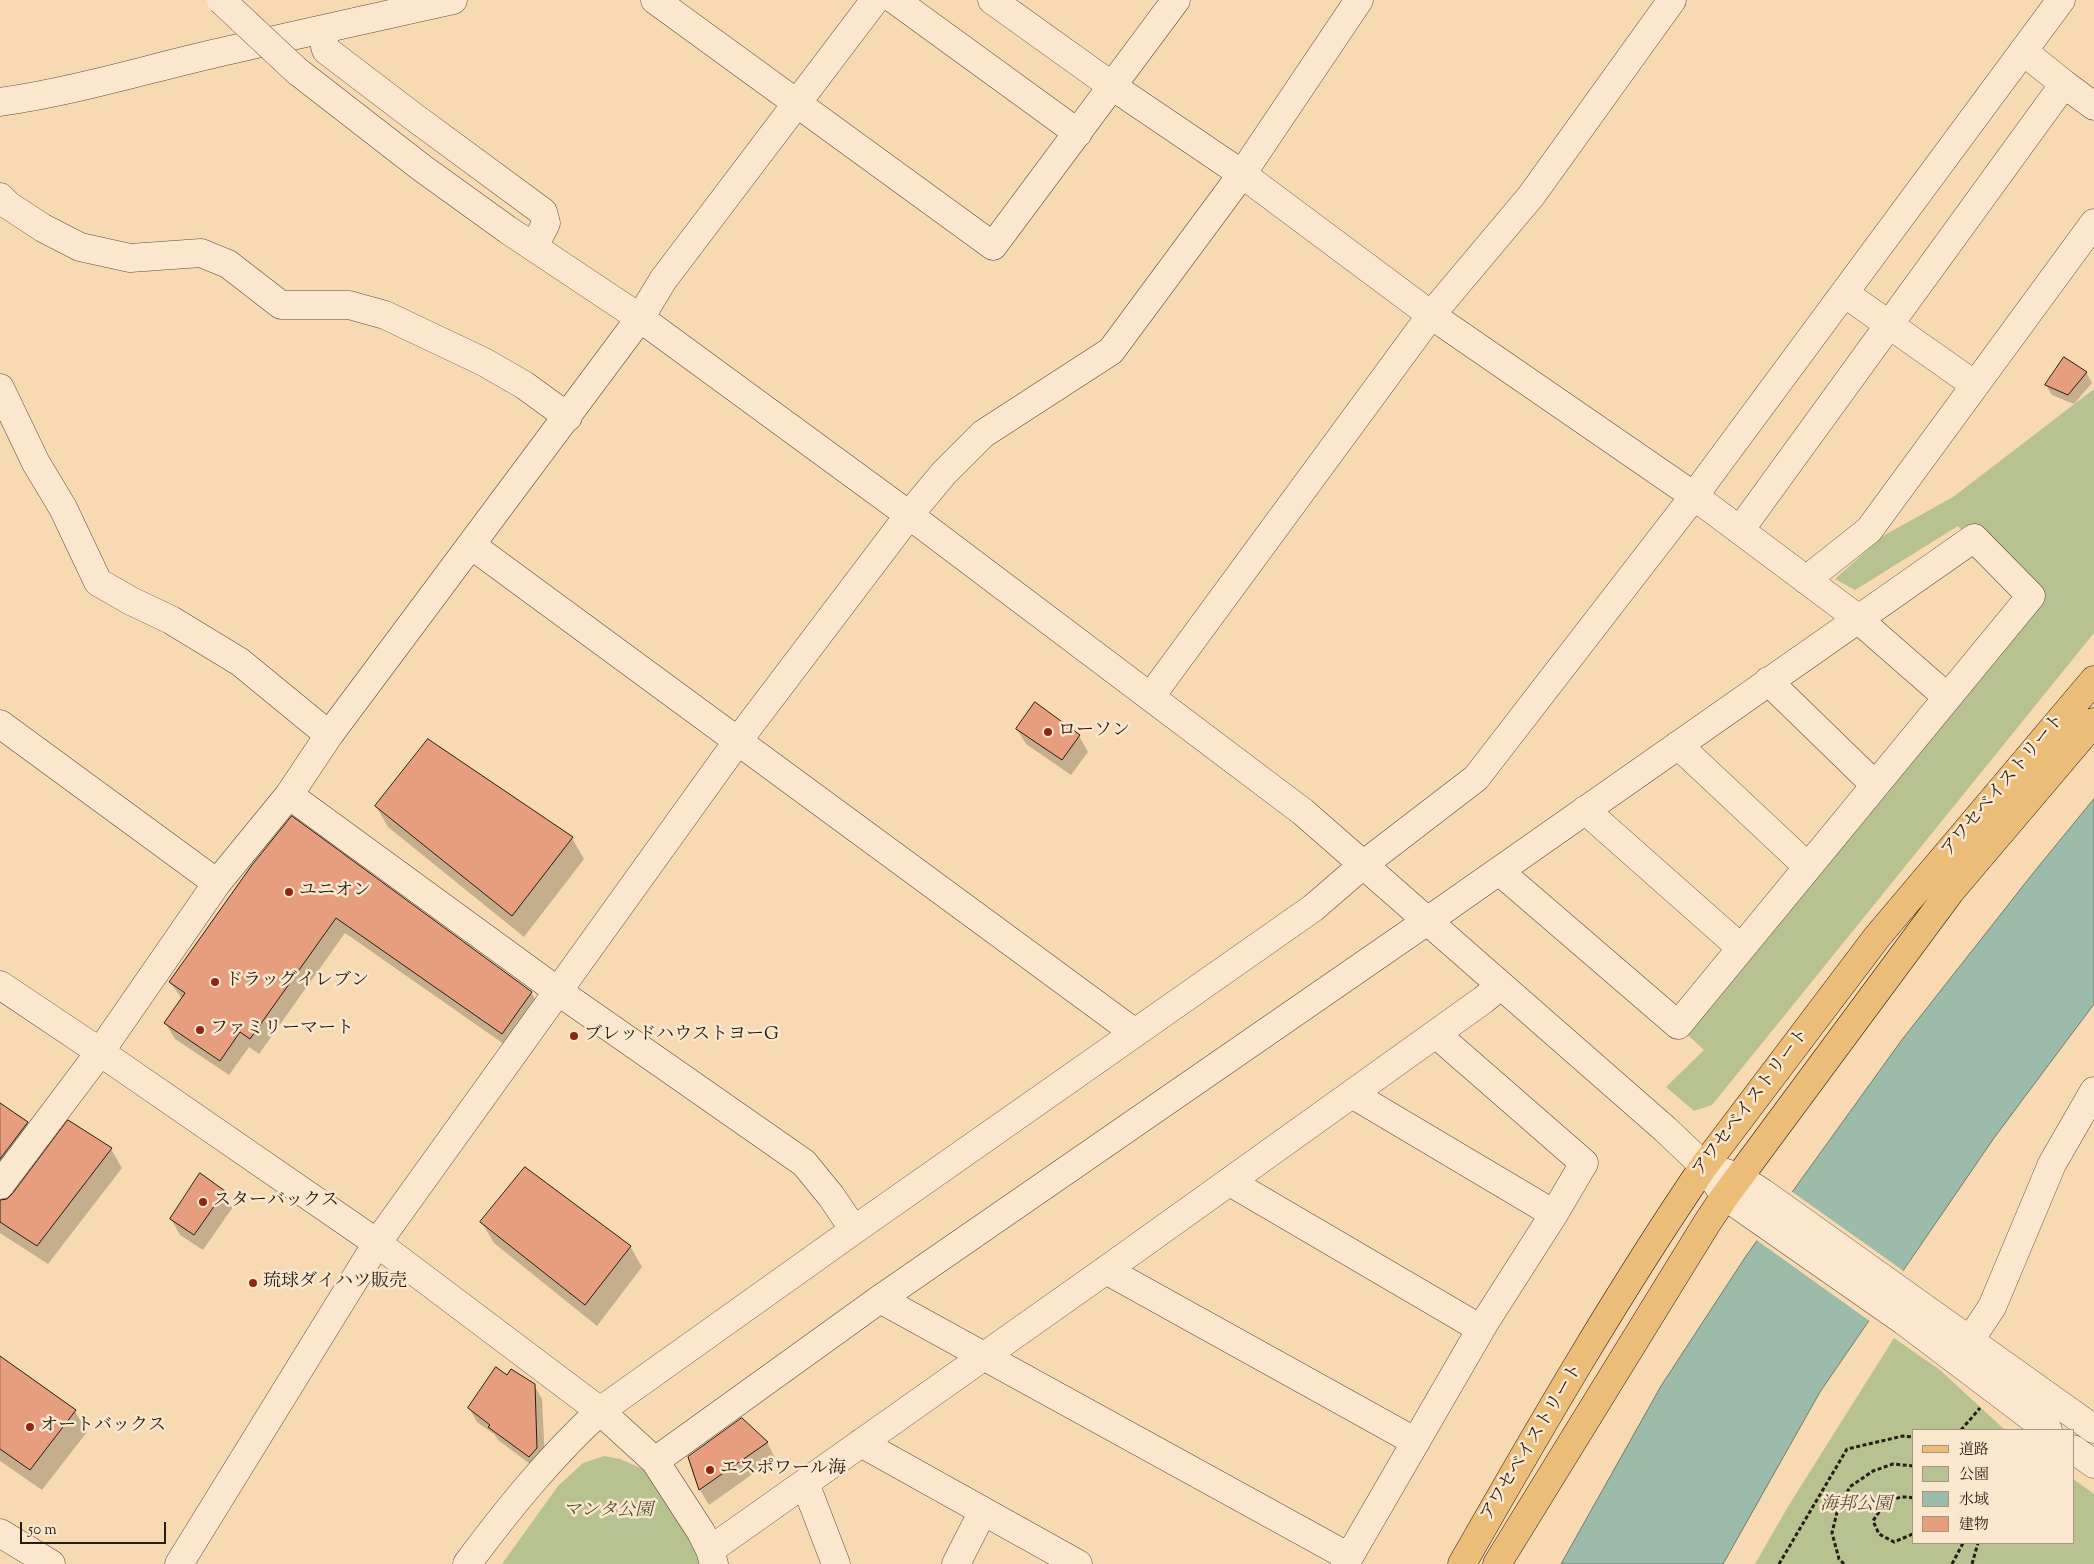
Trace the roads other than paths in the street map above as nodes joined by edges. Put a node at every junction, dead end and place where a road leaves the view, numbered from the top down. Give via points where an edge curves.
1 (221, 0) edge
2 (453, 0) edge
3 (656, 0) edge
4 (875, 0) edge
5 (895, 0) edge
6 (992, 0) edge
7 (1360, 0) edge
8 (1672, 0) edge
9 (2061, 0) edge
10 (1166, 3) edge
11 (320, 31) junction
12 (2023, 51) junction
13 (2064, 84) junction
14 (1112, 86) junction
15 (0, 102) edge
16 (797, 103) junction
17 (2094, 106) edge
18 (1078, 132) junction
19 (1242, 174) junction
20 (0, 197) edge
21 (2094, 223) edge
22 (534, 248) junction
23 (1844, 293) junction
24 (1431, 315) junction
25 (640, 318) junction
26 (1889, 325) junction
27 (1975, 385) junction
28 (0, 388) edge
29 (568, 417) junction
30 (1694, 496) junction
31 (909, 514) junction
32 (1740, 530) junction
33 (471, 545) junction
34 (1806, 580) junction
35 (1858, 619) junction
36 (2094, 680) edge
37 (1768, 682) junction
38 (1151, 696) junction
39 (1947, 697) junction
40 (2094, 722) edge
41 (0, 724) edge
42 (329, 735) junction
43 (737, 742) junction
44 (1678, 745) junction
45 (1875, 785) junction
46 (289, 795) junction
47 (1585, 810) junction
48 (1364, 864) junction
49 (1808, 866) junction
50 (1499, 870) junction
51 (217, 883) junction
52 (1427, 921) junction
53 (1741, 948) junction
54 (0, 985) edge
55 (1500, 986) junction
56 (559, 992) junction
57 (1135, 1033) junction
58 (1436, 1034) junction
59 (100, 1052) junction
60 (2094, 1091) edge
61 (1352, 1094) junction
62 (1704, 1166) junction
63 (1230, 1182) junction
64 (0, 1185) edge
65 (1732, 1186) junction
66 (1554, 1214) junction
67 (854, 1230) junction
68 (377, 1243) junction
69 (1106, 1270) junction
70 (880, 1300) junction
71 (1481, 1329) junction
72 (1963, 1351) junction
73 (984, 1357) junction
74 (600, 1411) junction
75 (2047, 1429) edge
76 (2094, 1429) edge
77 (1416, 1442) junction
78 (861, 1443) junction
79 (2074, 1449) edge
80 (655, 1460) junction
81 (2094, 1464) edge
82 (805, 1483) junction
83 (983, 1511) junction
84 (0, 1533) edge
85 (712, 1557) edge
86 (1347, 1560) edge
87 (51, 1564) edge
88 (179, 1564) edge
89 (467, 1564) edge
90 (836, 1564) edge
91 (956, 1564) edge
92 (1078, 1564) edge
93 (1462, 1564) edge
94 (1497, 1564) edge

1 - 22 street, bridge via 297,71
2 - 11 street
3 - 16 street
4 - 16 street
5 - 18 street
6 - 14 street
7 - 19 street
8 - 24 street via 1531,196
9 - 12 street
10 - 14 street
11 - 15 street via 46,95
11 - 22 street via 326,50 543,212 546,223
12 - 13 street
12 - 23 street
13 - 17 street
13 - 26 street
14 - 18 street
14 - 19 street
16 - 18 street via 993,246
16 - 25 street via 663,280
19 - 24 street
19 - 31 street via 1111,351 983,434 944,472
20 - 29 street via 8,206 43,228 80,247 130,258 201,253 228,264 282,305 349,305 385,315 484,362 524,385
21 - 27 street
22 - 25 street
23 - 26 street
23 - 30 street
24 - 30 street
24 - 38 street
25 - 29 street
25 - 31 street
26 - 27 street
26 - 32 street
27 - 34 street via 1869,530
28 - 42 street via 98,582 171,620 240,662
29 - 33 street
30 - 32 street
30 - 48 street via 1476,778
31 - 38 street
31 - 43 street
32 - 34 street
33 - 42 street
33 - 43 street
34 - 35 street
35 - 37 street
35 - 39 street
35 - 39 street via 1974,538 2031,596
36 - 62 main road, アワセベイストリート via 1877,937
37 - 44 street
37 - 45 street
38 - 48 street via 1303,812
39 - 45 street
40 - 65 main road, アワセベイストリート via 1950,892
41 - 51 street
42 - 46 street
43 - 56 street
43 - 57 street
44 - 47 street
44 - 49 street
45 - 49 street
46 - 51 street
46 - 56 street
47 - 50 street
47 - 53 street
48 - 52 street
48 - 57 street via 1313,908
49 - 53 street
50 - 52 street
50 - 53 street via 1678,1025
51 - 59 street
52 - 55 street
52 - 70 street
54 - 59 street
55 - 58 street
55 - 62 street
56 - 67 street via 804,1163
56 - 68 street
57 - 67 street
58 - 61 street
58 - 66 street via 1584,1163
59 - 64 street
59 - 68 street
60 - 72 street via 2052,1164 1992,1307
61 - 63 street
61 - 66 street
62 - 65 street
62 - 93 main road, アワセベイストリート via 1539,1429
63 - 69 street
63 - 71 street
65 - 72 street
65 - 94 main road, アワセベイストリート
66 - 71 street
67 - 74 street
68 - 74 street
68 - 88 street
69 - 73 street
69 - 77 street
70 - 73 street
70 - 80 street
71 - 77 street
72 - 75 street
72 - 76 street
73 - 78 street
73 - 86 street
74 - 80 street
74 - 89 street via 570,1439 511,1505
77 - 86 street
78 - 82 street
78 - 83 street
79 - 81 street
80 - 85 street
82 - 85 street
82 - 90 street
83 - 91 street
83 - 92 street
84 - 87 street

